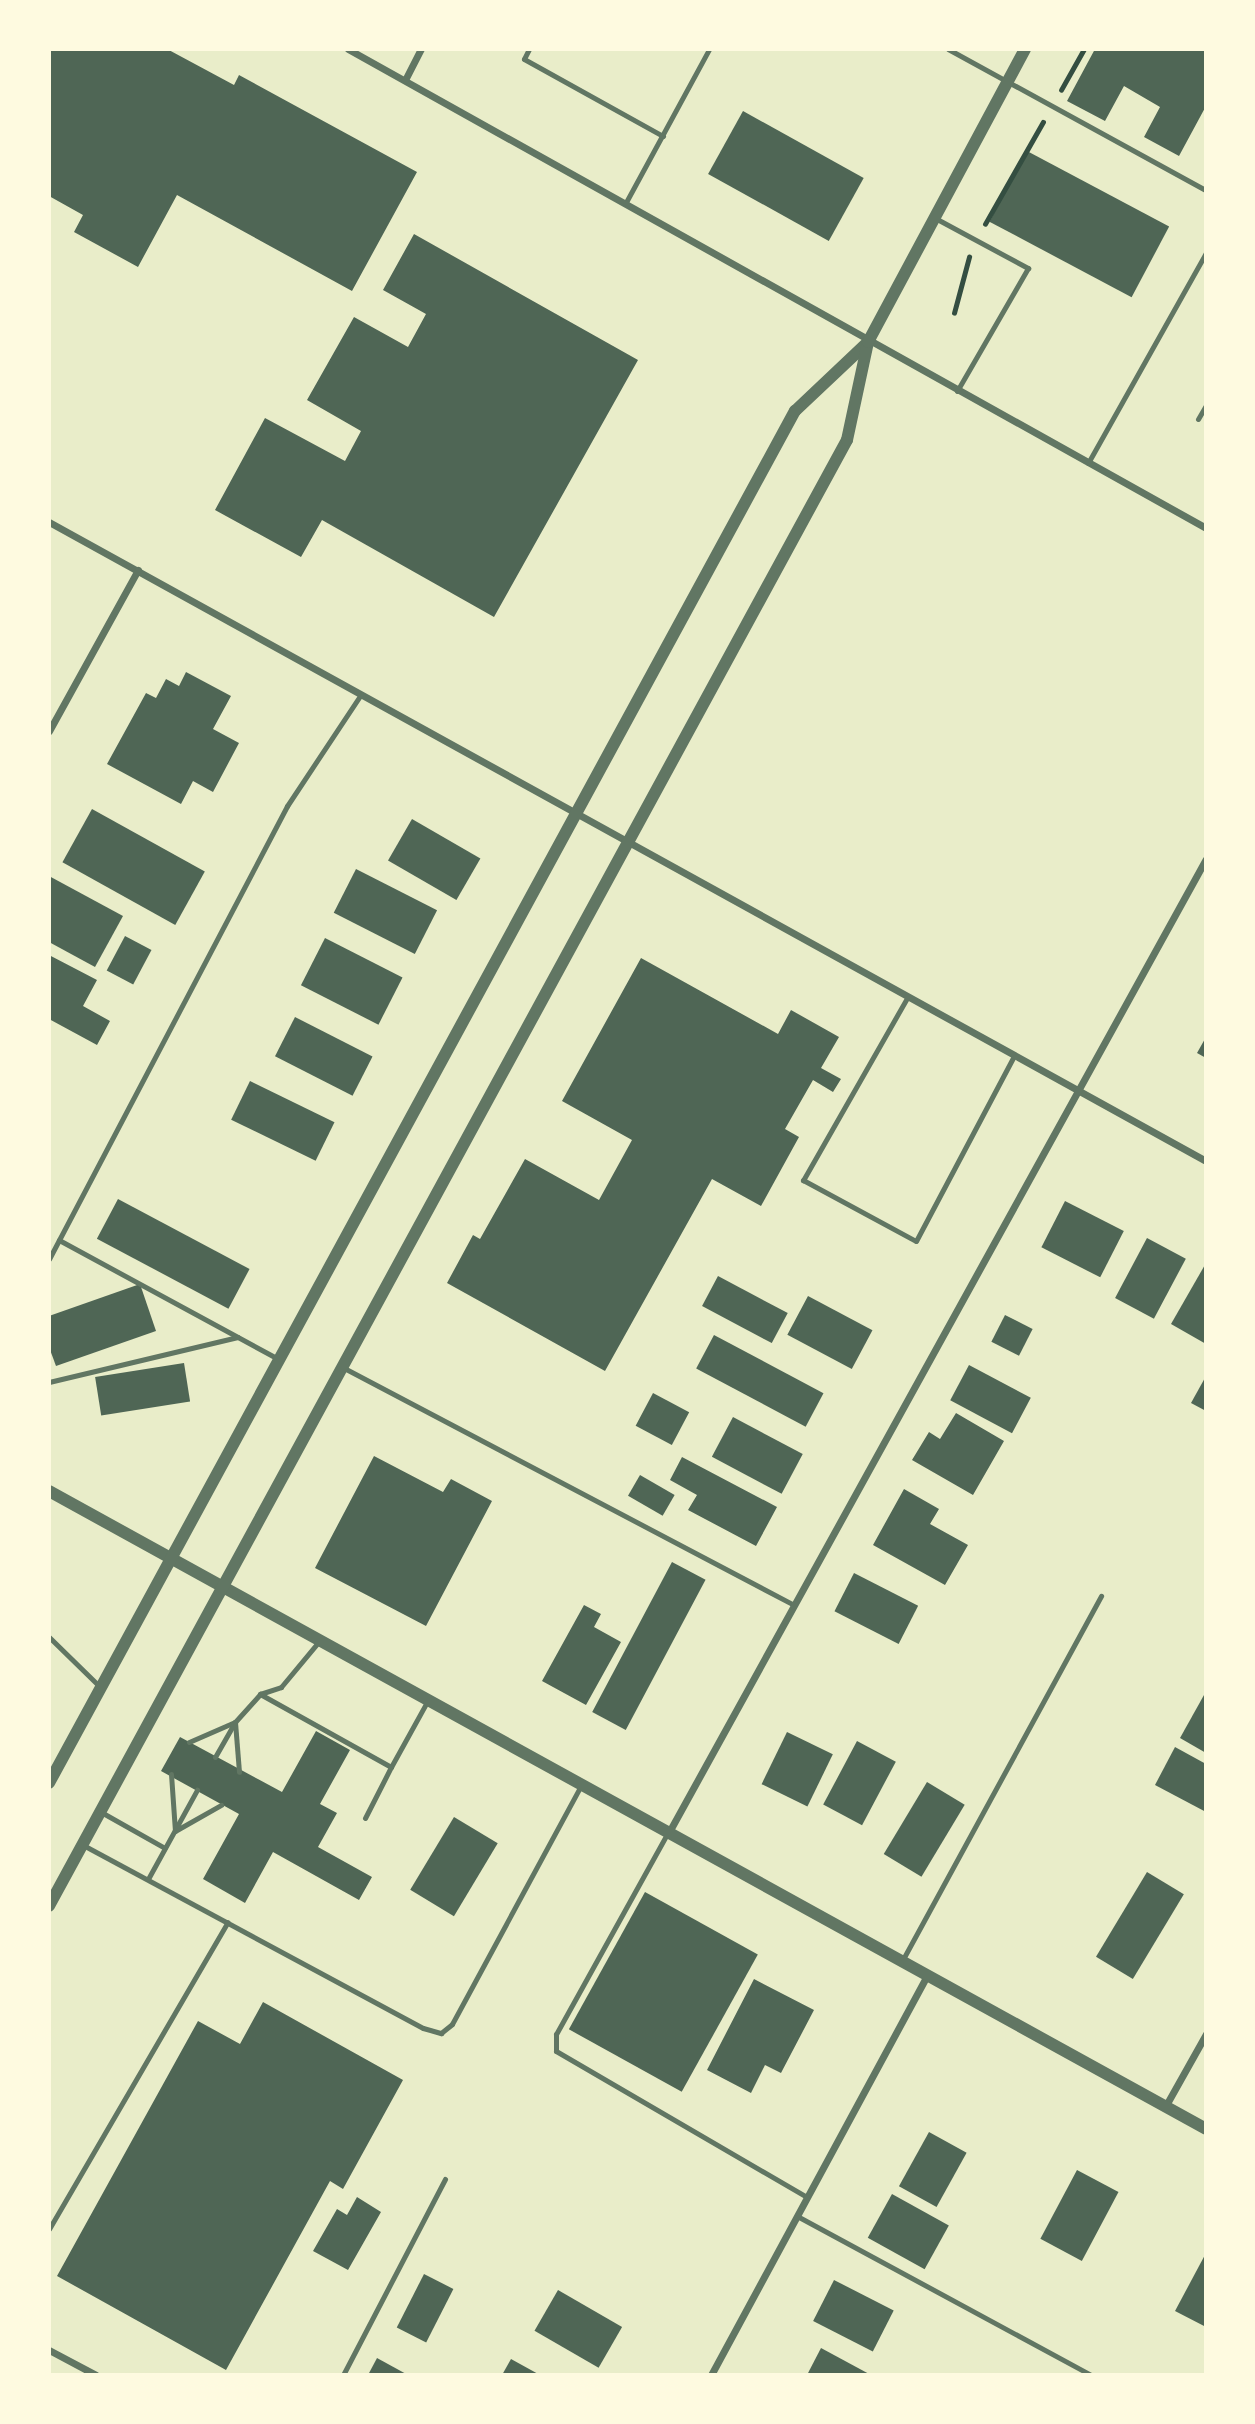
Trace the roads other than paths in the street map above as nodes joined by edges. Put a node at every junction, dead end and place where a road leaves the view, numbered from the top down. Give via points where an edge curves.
1 (348, 49) edge
2 (421, 49) edge
3 (530, 49) edge
4 (709, 49) edge
5 (948, 49) edge
6 (1025, 49) edge
7 (405, 80) junction
8 (1007, 81) junction
9 (663, 136) junction
10 (1206, 190) edge
11 (625, 204) junction
12 (935, 218) junction
13 (1206, 253) edge
14 (868, 342) junction
15 (957, 391) junction
16 (1206, 405) edge
17 (1199, 419) dead end
18 (1088, 463) junction
19 (49, 522) edge
20 (1206, 528) edge
21 (138, 570) junction
22 (361, 694) junction
23 (49, 731) edge
24 (574, 813) junction
25 (628, 843) junction
26 (1206, 859) edge
27 (907, 998) junction
28 (1014, 1056) junction
29 (1079, 1090) junction
30 (1206, 1161) edge
31 (59, 1240) junction
32 (49, 1259) edge
33 (238, 1337) junction
34 (279, 1360) junction
35 (344, 1368) junction
36 (49, 1382) edge
37 (49, 1491) edge
38 (172, 1558) junction
39 (225, 1587) junction
40 (1101, 1596) dead end
41 (794, 1605) junction
42 (49, 1637) edge
43 (321, 1640) junction
44 (102, 1688) junction
45 (260, 1693) junction
46 (428, 1700) junction
47 (235, 1722) junction
48 (188, 1742) dead end
49 (215, 1757) dead end
50 (391, 1767) junction
51 (239, 1772) dead end
52 (171, 1774) dead end
53 (49, 1783) edge
54 (582, 1784) junction
55 (197, 1790) dead end
56 (221, 1805) dead end
57 (101, 1812) junction
58 (365, 1818) dead end
59 (174, 1831) junction
60 (669, 1832) junction
61 (83, 1844) junction
62 (165, 1848) junction
63 (148, 1879) junction
64 (49, 1906) edge
65 (228, 1922) junction
66 (902, 1961) junction
67 (927, 1975) junction
68 (1206, 2034) edge
69 (1166, 2107) junction
70 (1206, 2129) edge
71 (445, 2179) dead end
72 (807, 2197) junction
73 (797, 2216) junction
74 (49, 2229) edge
75 (49, 2350) edge
76 (96, 2375) edge
77 (343, 2375) edge
78 (711, 2375) edge
79 (1091, 2375) edge

1 - 7 street
2 - 7 street
3 - 9 lane via 524,59
4 - 9 lane
5 - 8 lane
6 - 8 street
7 - 11 street
8 - 10 lane
8 - 12 street
9 - 11 lane
11 - 14 street
12 - 14 street
12 - 15 lane via 1028,268
13 - 18 lane
14 - 15 street
14 - 24 street via 795,411
14 - 25 street via 847,440
15 - 18 street
16 - 17 lane
18 - 20 street
19 - 21 street
21 - 22 street
21 - 23 street
22 - 24 street
22 - 31 lane via 287,806
24 - 25 street
24 - 34 street
25 - 27 street
25 - 35 street
26 - 29 street
27 - 28 street
27 - 28 lane via 803,1180 915,1241
28 - 29 street
29 - 30 street
29 - 41 street
31 - 32 lane
31 - 33 lane
33 - 34 lane
33 - 36 lane
34 - 38 street
35 - 39 street
35 - 41 lane
37 - 38 street
38 - 39 street
38 - 44 street
39 - 43 street
39 - 57 street
40 - 66 lane
41 - 60 street
42 - 44 lane
43 - 45 lane via 281,1686
43 - 46 street
44 - 53 street
45 - 47 lane
45 - 50 lane
46 - 50 lane
46 - 54 street
47 - 48 lane
47 - 49 lane
47 - 51 lane
50 - 58 lane
52 - 59 lane
54 - 60 street
54 - 65 lane via 452,2024 441,2033 423,2028
55 - 59 lane
56 - 59 lane
57 - 61 street
57 - 62 lane
59 - 62 lane
60 - 66 street
60 - 72 lane via 555,2041 556,2051
61 - 63 lane
61 - 64 street
62 - 63 lane
63 - 65 lane
65 - 74 lane
66 - 67 street
67 - 69 street
67 - 72 street
68 - 69 street
69 - 70 street
71 - 77 lane
72 - 73 street
73 - 78 street
73 - 79 lane
75 - 76 street

